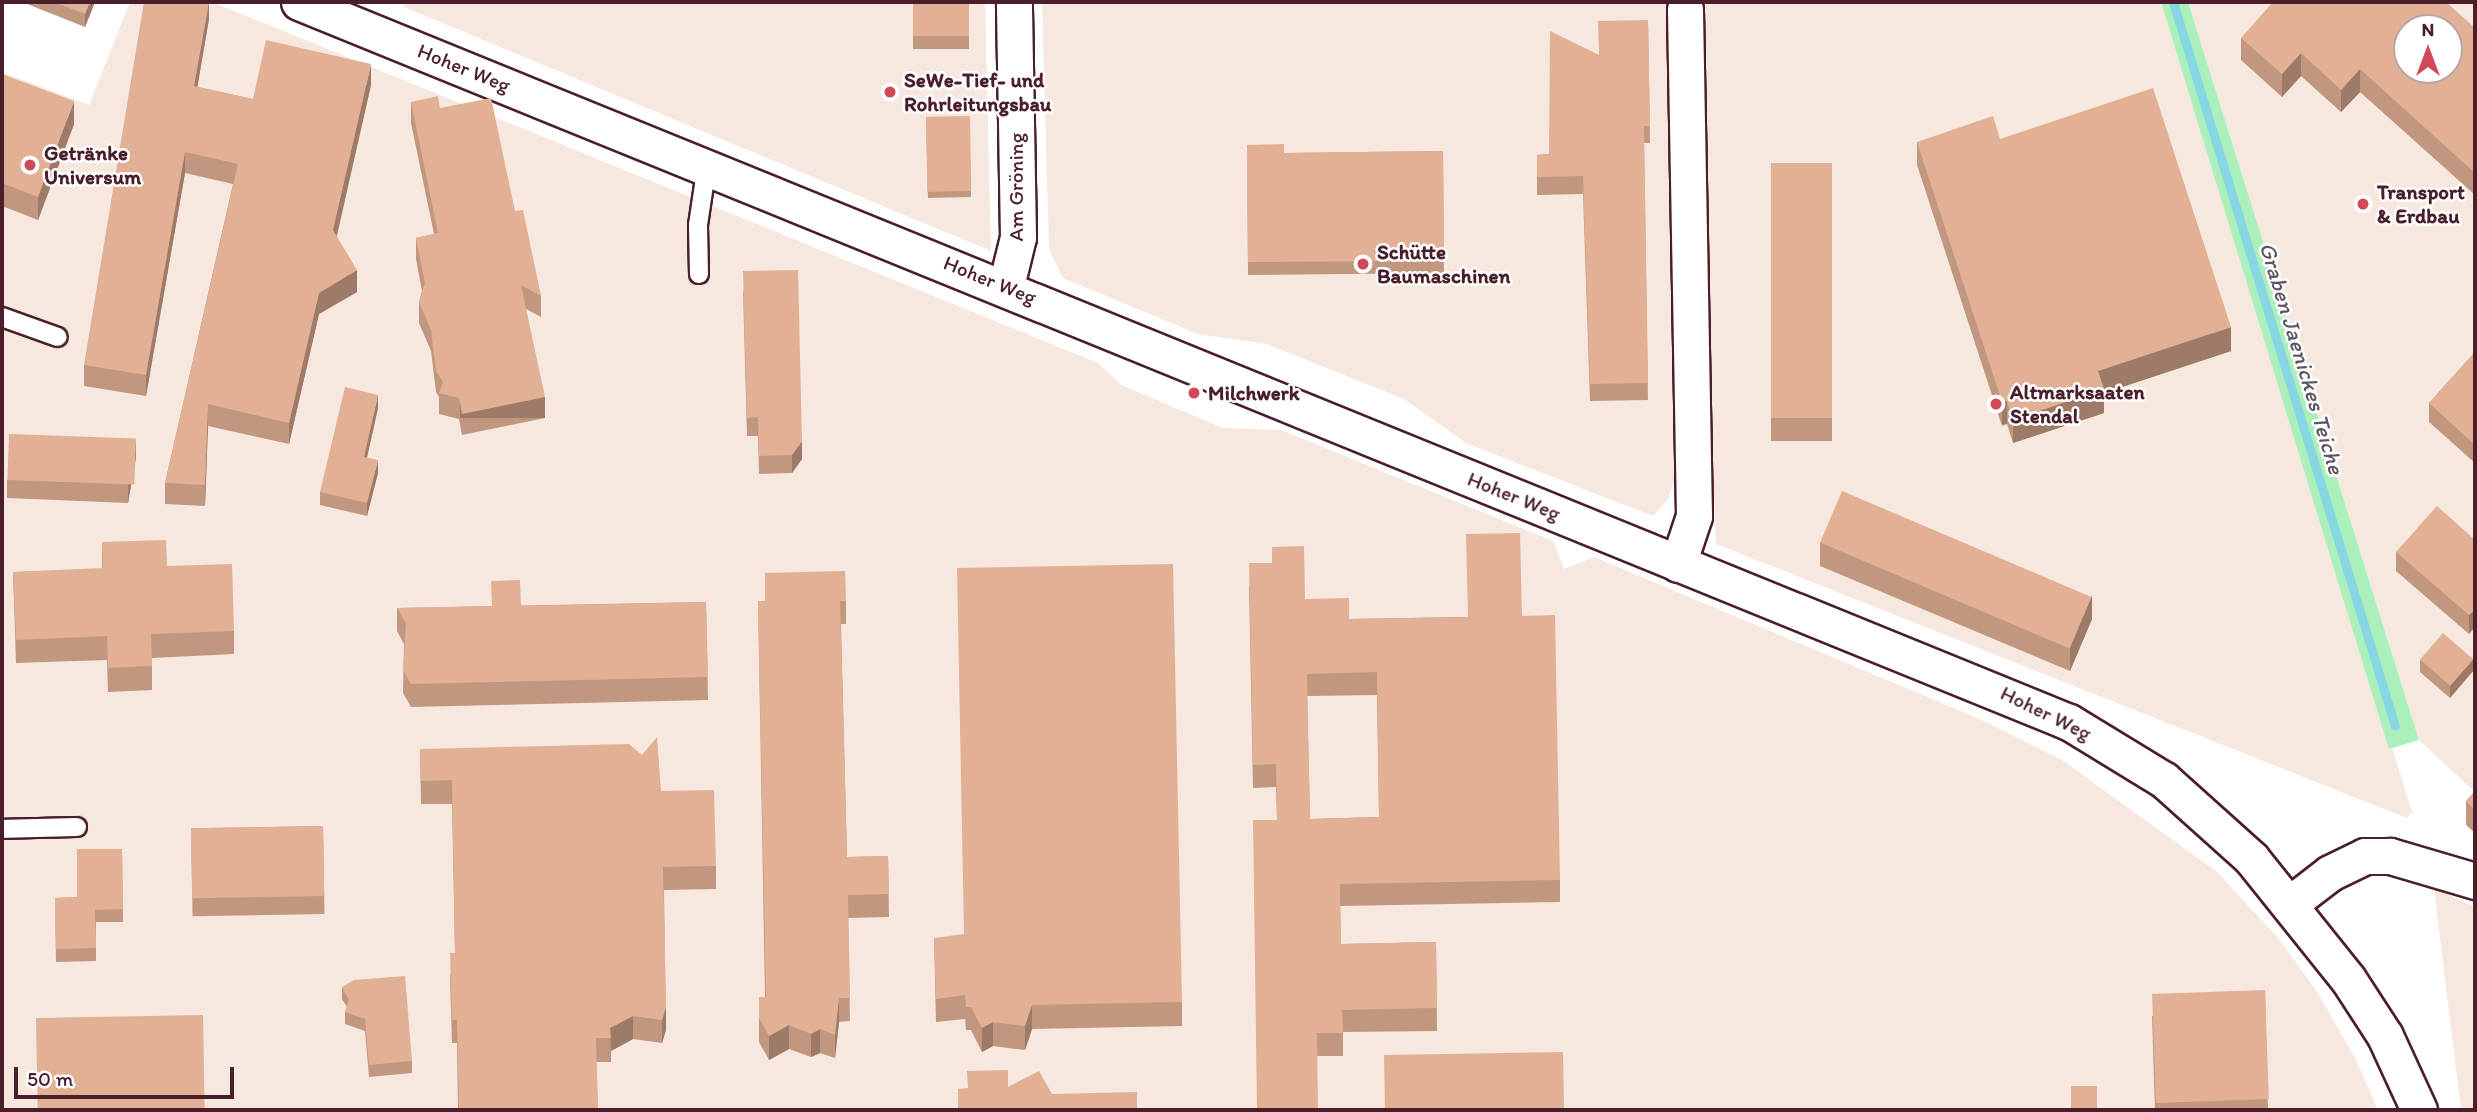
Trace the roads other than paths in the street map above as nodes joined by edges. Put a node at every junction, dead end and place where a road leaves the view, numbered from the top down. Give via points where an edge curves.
1 (299, 2) edge
2 (1014, 2) edge
3 (1685, 9) dead end
4 (707, 165) junction
5 (699, 274) dead end
6 (1006, 286) junction
7 (2, 317) edge
8 (58, 337) dead end
9 (1678, 564) junction
10 (77, 827) dead end
11 (2, 828) edge
12 (2475, 881) edge
13 (2291, 903) junction
14 (2419, 1110) edge

1 - 4 street, Hoher Weg
2 - 6 street, Am Gröning via 1018,237
3 - 9 street via 1694,516
4 - 5 lane via 698,225
4 - 6 street, Hoher Weg
6 - 9 street, Hoher Weg
7 - 8 lane
9 - 13 street, Hoher Weg via 2069,722 2164,780
10 - 11 lane
12 - 13 street via 2390,856 2365,856
13 - 14 street, Hoher Weg via 2385,1036

